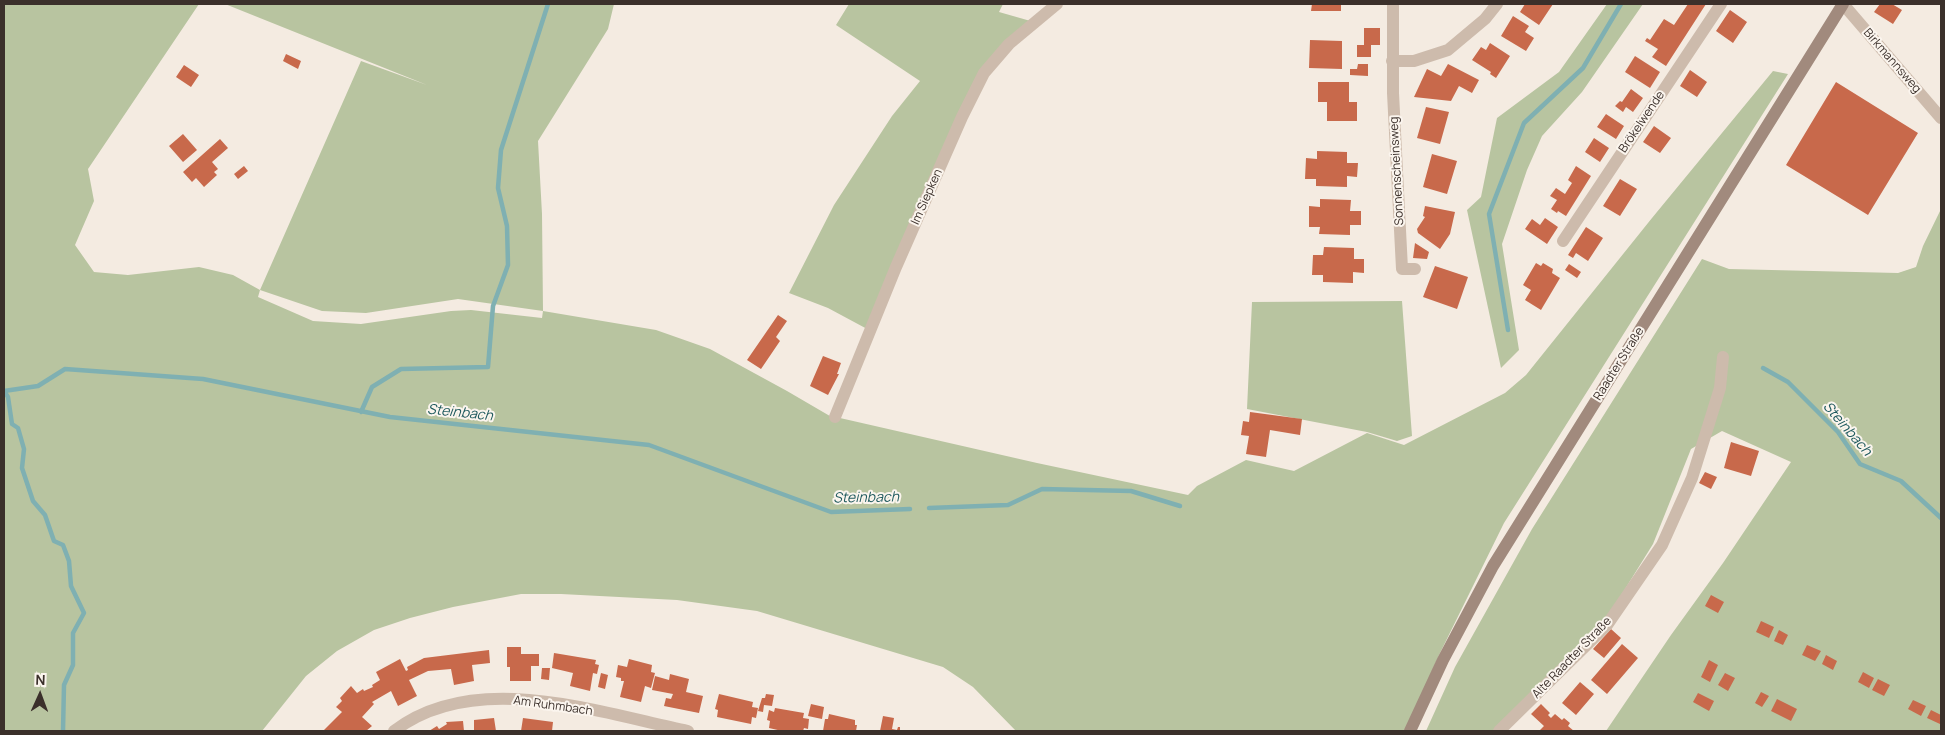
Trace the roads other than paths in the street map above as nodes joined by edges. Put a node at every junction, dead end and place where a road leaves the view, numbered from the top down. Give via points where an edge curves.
1 (1057, 4) edge
2 (1393, 4) edge
3 (1497, 4) edge
4 (1721, 4) edge
5 (1843, 4) edge
6 (1392, 61) junction
7 (1941, 118) edge
8 (1563, 241) dead end
9 (1414, 269) dead end
10 (1723, 357) dead end
11 (836, 417) dead end
12 (394, 731) edge
13 (688, 731) edge
14 (1410, 731) edge
15 (1499, 731) edge

1 - 11 street, Im Siepken via 1009,44 984,73 896,267
2 - 6 street, Sonnenscheinsweg
3 - 6 street via 1485,19 1448,50 1414,61
4 - 8 street, Brökelwende
5 - 7 street, Birkmannsweg
5 - 14 main road, Raadter Straße via 1493,566
6 - 9 street, Sonnenscheinsweg via 1402,269
10 - 15 street, Alte Raadter Straße via 1720,388 1692,478 1662,545 1607,625
12 - 13 street, Am Ruhmbach via 424,712 444,705 494,699 551,703

